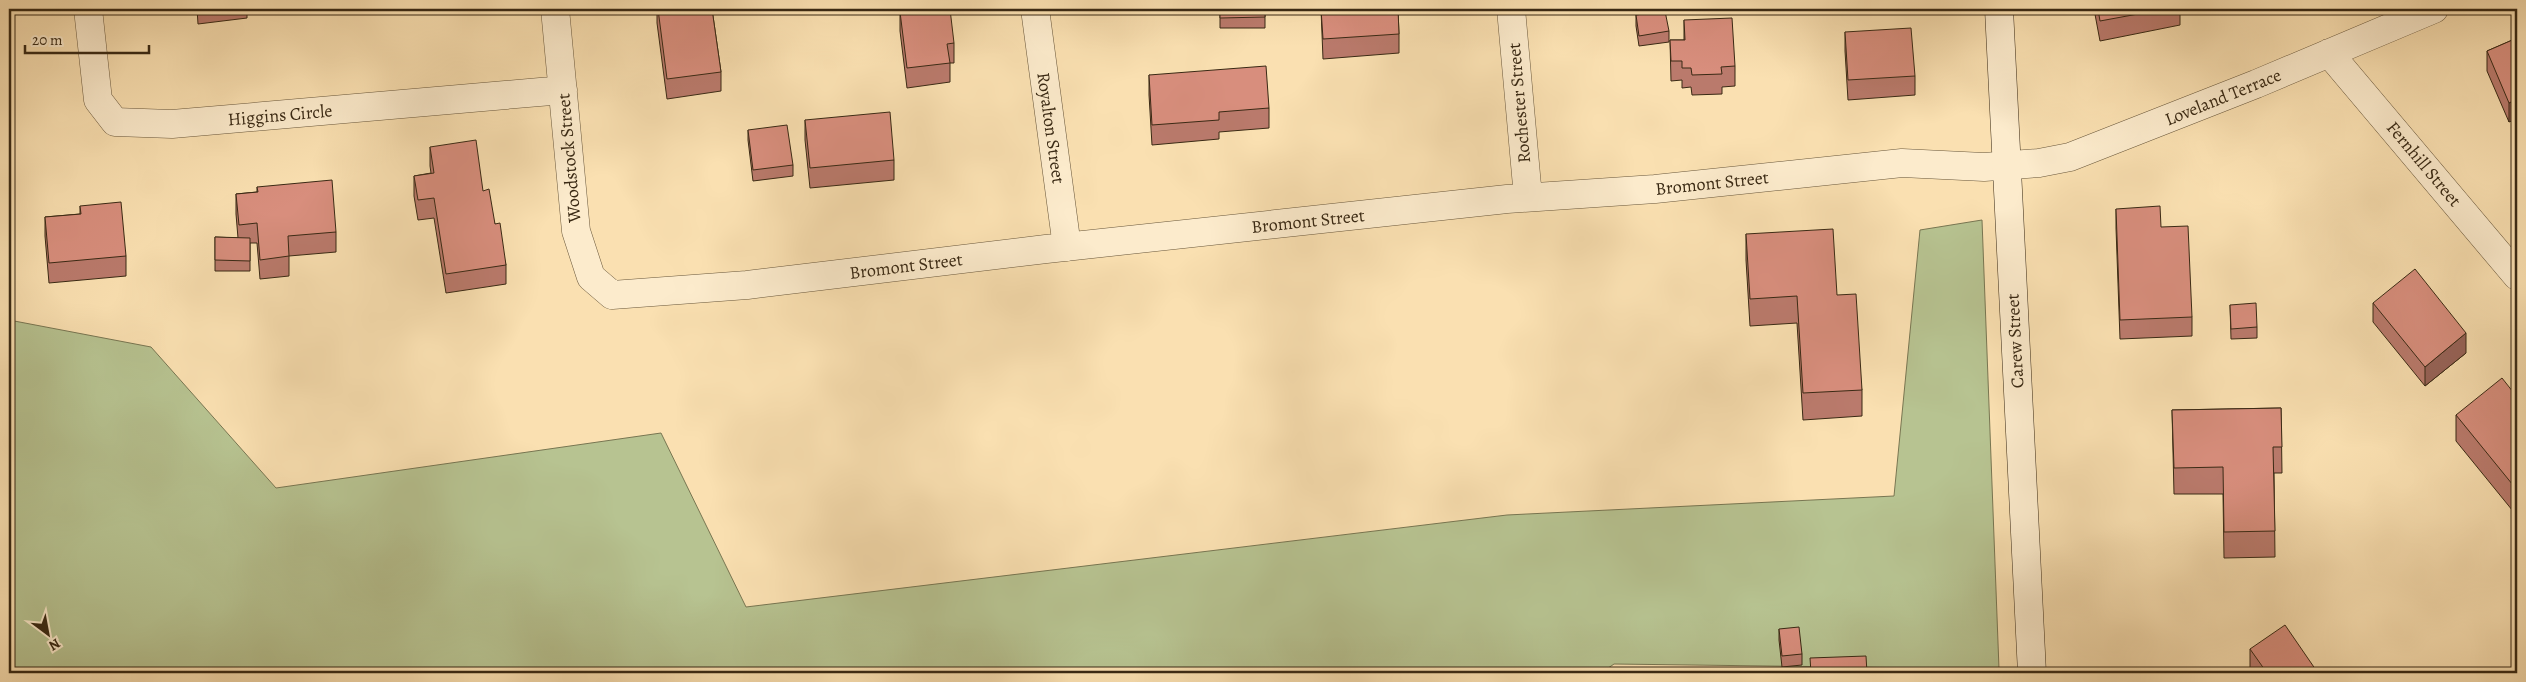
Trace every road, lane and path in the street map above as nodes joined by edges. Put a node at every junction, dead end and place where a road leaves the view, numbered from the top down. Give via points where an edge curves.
1 (88, 9) edge
2 (555, 9) edge
3 (1035, 9) edge
4 (1511, 9) edge
5 (1998, 9) edge
6 (2434, 9) edge
7 (2329, 53) junction
8 (563, 90) junction
9 (2006, 164) junction
10 (1528, 197) junction
11 (1067, 247) junction
12 (2517, 276) edge
13 (612, 295) joint
14 (2032, 673) edge

1 - 8 street, Higgins Circle via 98,100 115,122 172,124
2 - 8 street, Woodstock Street
3 - 11 street, Royalton Street
4 - 10 street, Rochester Street
5 - 9 street, Carew Street
6 - 7 street, Loveland Terrace
7 - 9 street, Loveland Terrace via 2070,157 2039,163
7 - 12 street, Fernhill Street
8 - 13 street, Woodstock Street via 576,231 591,278
9 - 10 street, Bromont Street via 1984,167 1902,163 1656,189
9 - 14 street, Carew Street
10 - 11 street, Bromont Street
11 - 13 street, Bromont Street via 747,285

